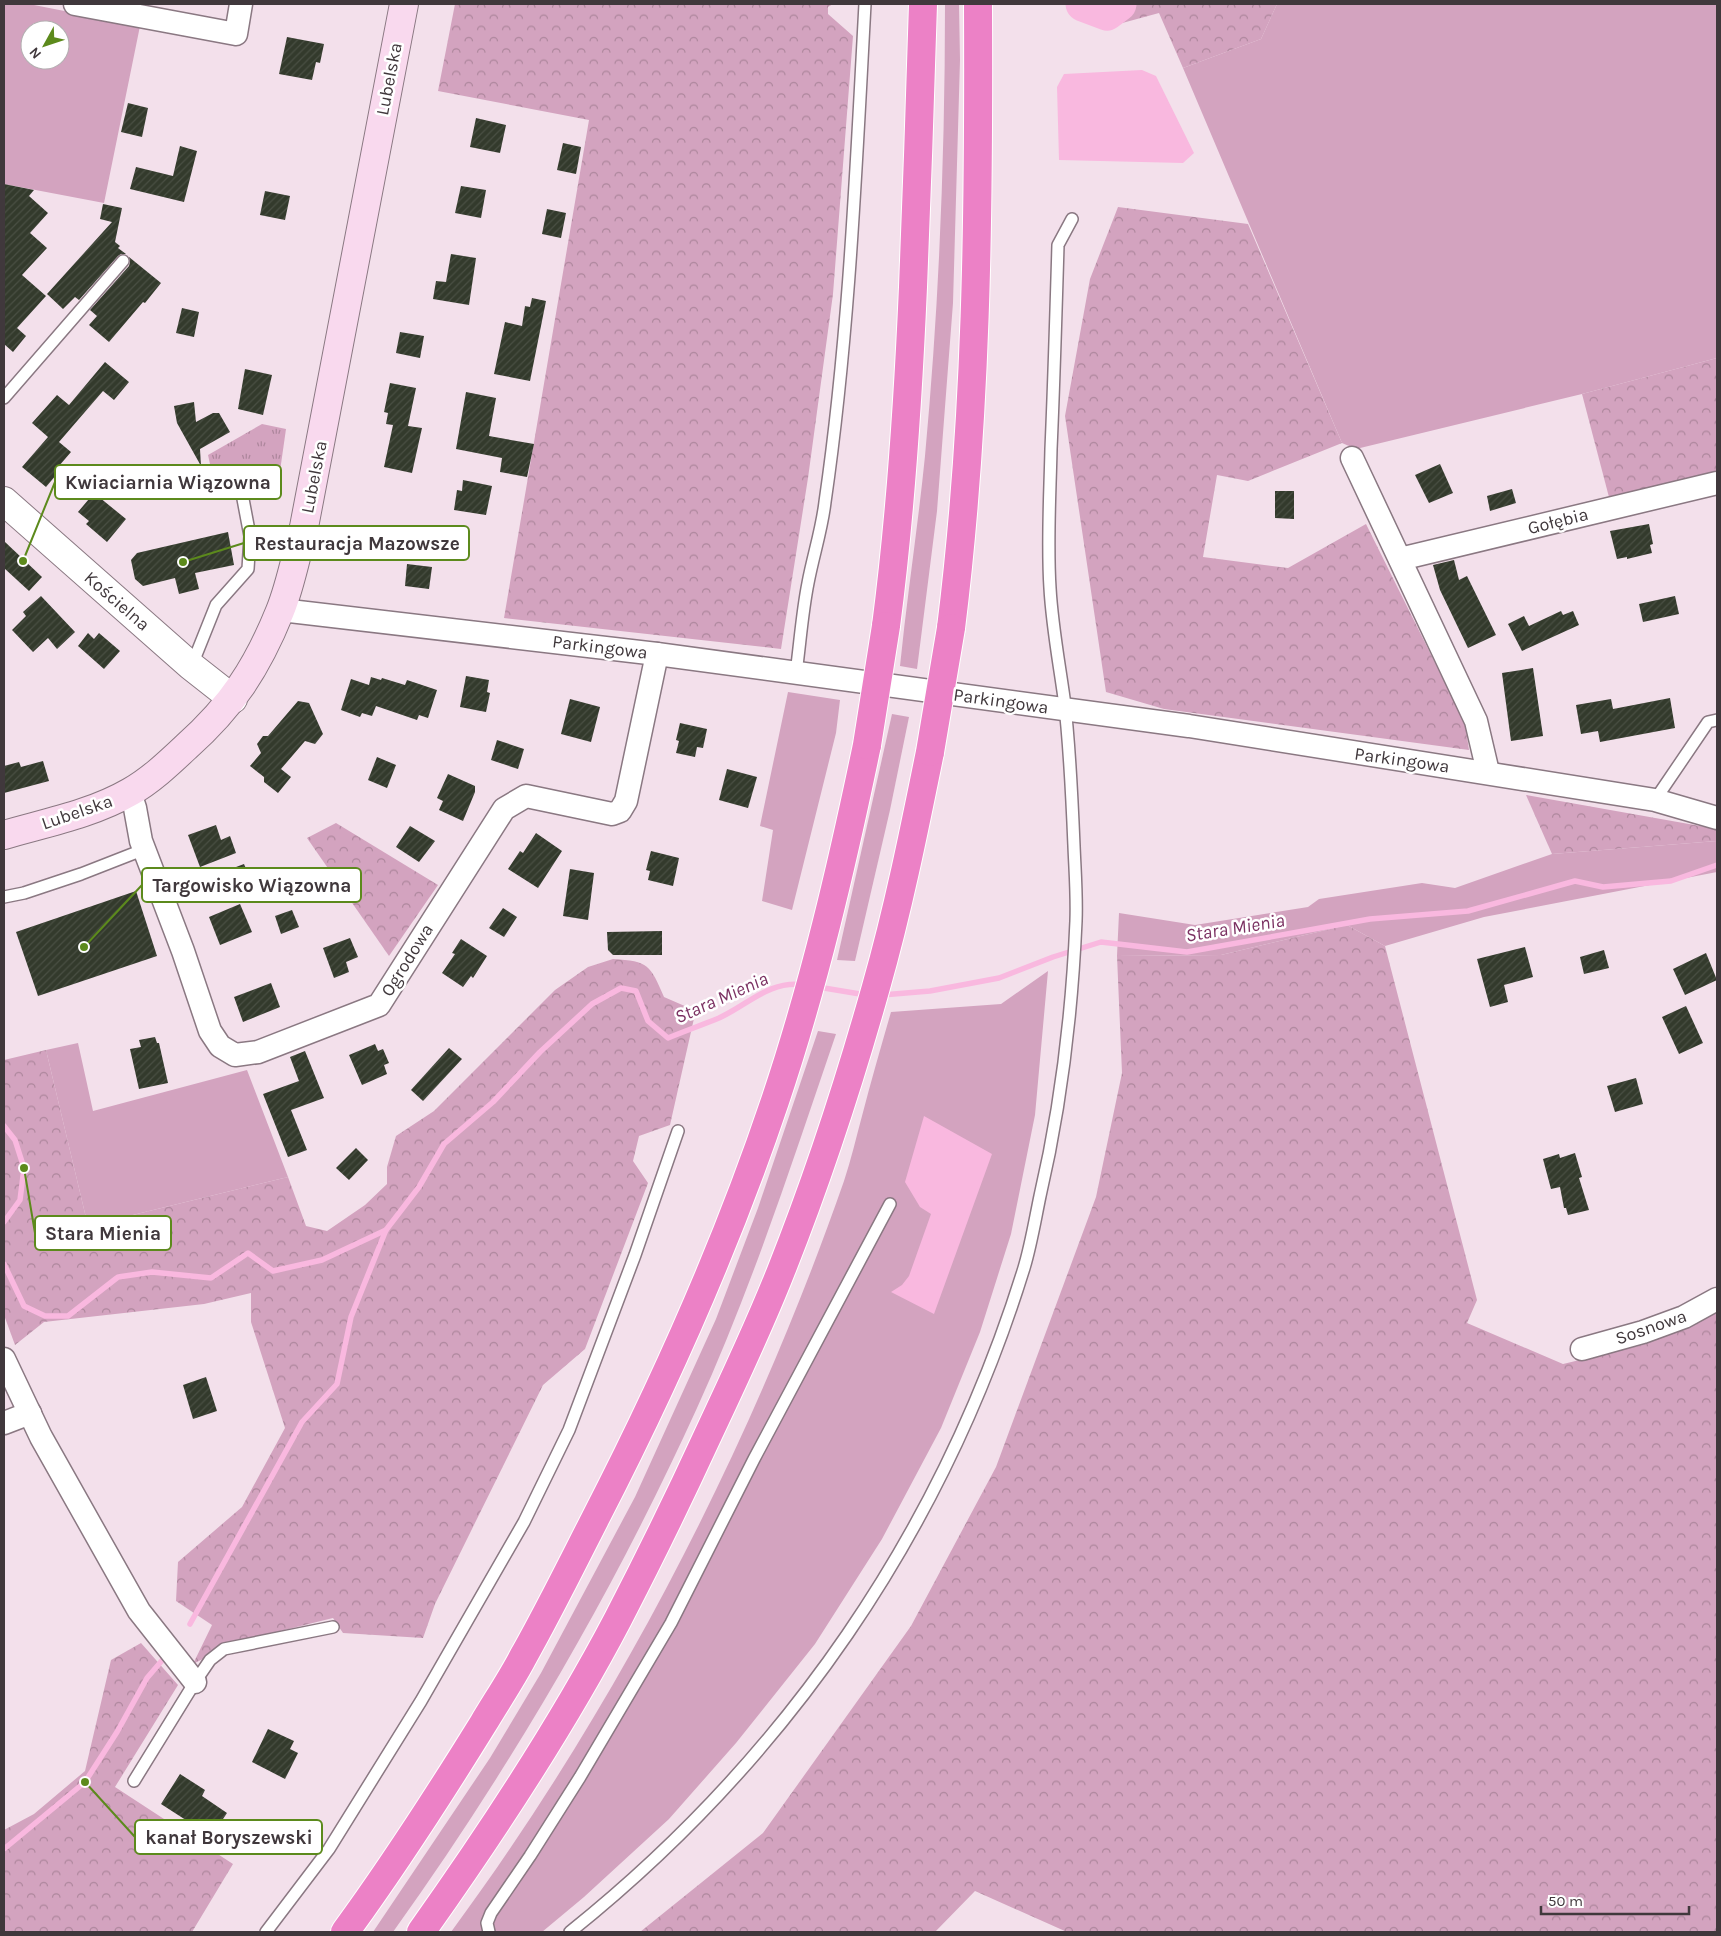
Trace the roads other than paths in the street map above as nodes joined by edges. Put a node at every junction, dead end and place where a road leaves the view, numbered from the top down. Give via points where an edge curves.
1 (75, 4) edge
2 (241, 4) edge
3 (404, 4) edge
4 (865, 4) edge
5 (923, 4) edge
6 (978, 4) edge
7 (1072, 219) dead end
8 (123, 261) dead end
9 (4, 398) edge
10 (1352, 458) dead end
11 (1717, 483) edge
12 (243, 499) dead end
13 (4, 501) edge
14 (1400, 559) junction
15 (281, 610) junction
16 (658, 654) junction
17 (191, 666) junction
18 (796, 673) junction
19 (233, 699) junction
20 (1065, 710) junction
21 (1717, 720) edge
22 (1488, 772) junction
23 (130, 792) junction
24 (1655, 800) junction
25 (1717, 818) edge
26 (4, 835) edge
27 (145, 849) junction
28 (4, 897) edge
29 (678, 1131) dead end
30 (890, 1204) dead end
31 (1717, 1299) edge
32 (1582, 1349) dead end
33 (4, 1359) edge
34 (30, 1413) junction
35 (4, 1423) edge
36 (333, 1627) dead end
37 (195, 1682) junction
38 (134, 1781) dead end
39 (266, 1932) edge
40 (345, 1932) edge
41 (420, 1932) edge
42 (490, 1932) edge
43 (570, 1932) edge

1 - 2 street via 236,34
3 - 15 main road, Lubelska via 314,479
4 - 18 lane via 841,364 825,504 807,585
5 - 40 highway, bridge via 906,429 897,536 867,745 831,908 800,1022 776,1100 724,1238 680,1346 623,1465 522,1659 409,1841
6 - 41 highway, bridge via 979,142 971,416 961,548 930,752 877,984 839,1109 781,1272 678,1500 574,1697 509,1802
7 - 20 lane via 1058,245 1049,528 1050,589
8 - 9 lane
10 - 14 street
11 - 14 street, Gołębia
12 - 17 lane via 250,536 248,569 216,606
13 - 17 street, Kościelna
14 - 22 street via 1476,721
15 - 16 street, Parkingowa
15 - 19 main road, Lubelska via 259,658
16 - 18 street, Parkingowa
16 - 27 street, Ogrodowa via 626,802 620,811 612,814 526,796 504,809 379,1005 258,1052 235,1055 220,1046 210,1032
17 - 19 street, Kościelna
18 - 20 street, Parkingowa
19 - 23 main road, Lubelska via 204,732
20 - 22 street, Parkingowa
20 - 43 lane via 1076,915 1066,1051 1051,1149 1025,1265 988,1372 937,1486 877,1590 834,1656 785,1720 704,1810 655,1858
21 - 24 lane via 1708,722
22 - 24 street, Parkingowa
23 - 26 main road, Lubelska via 93,809
23 - 27 street, Ogrodowa
24 - 25 street, Parkingowa
27 - 28 lane via 81,874
29 - 39 lane via 569,1430 524,1522 421,1701 329,1849
30 - 42 lane via 671,1623 580,1777 491,1913 487,1923
31 - 32 street, Sosnowa via 1684,1317
33 - 34 street
34 - 35 street
34 - 37 street via 139,1611
36 - 37 lane via 224,1649 210,1660
37 - 38 lane

